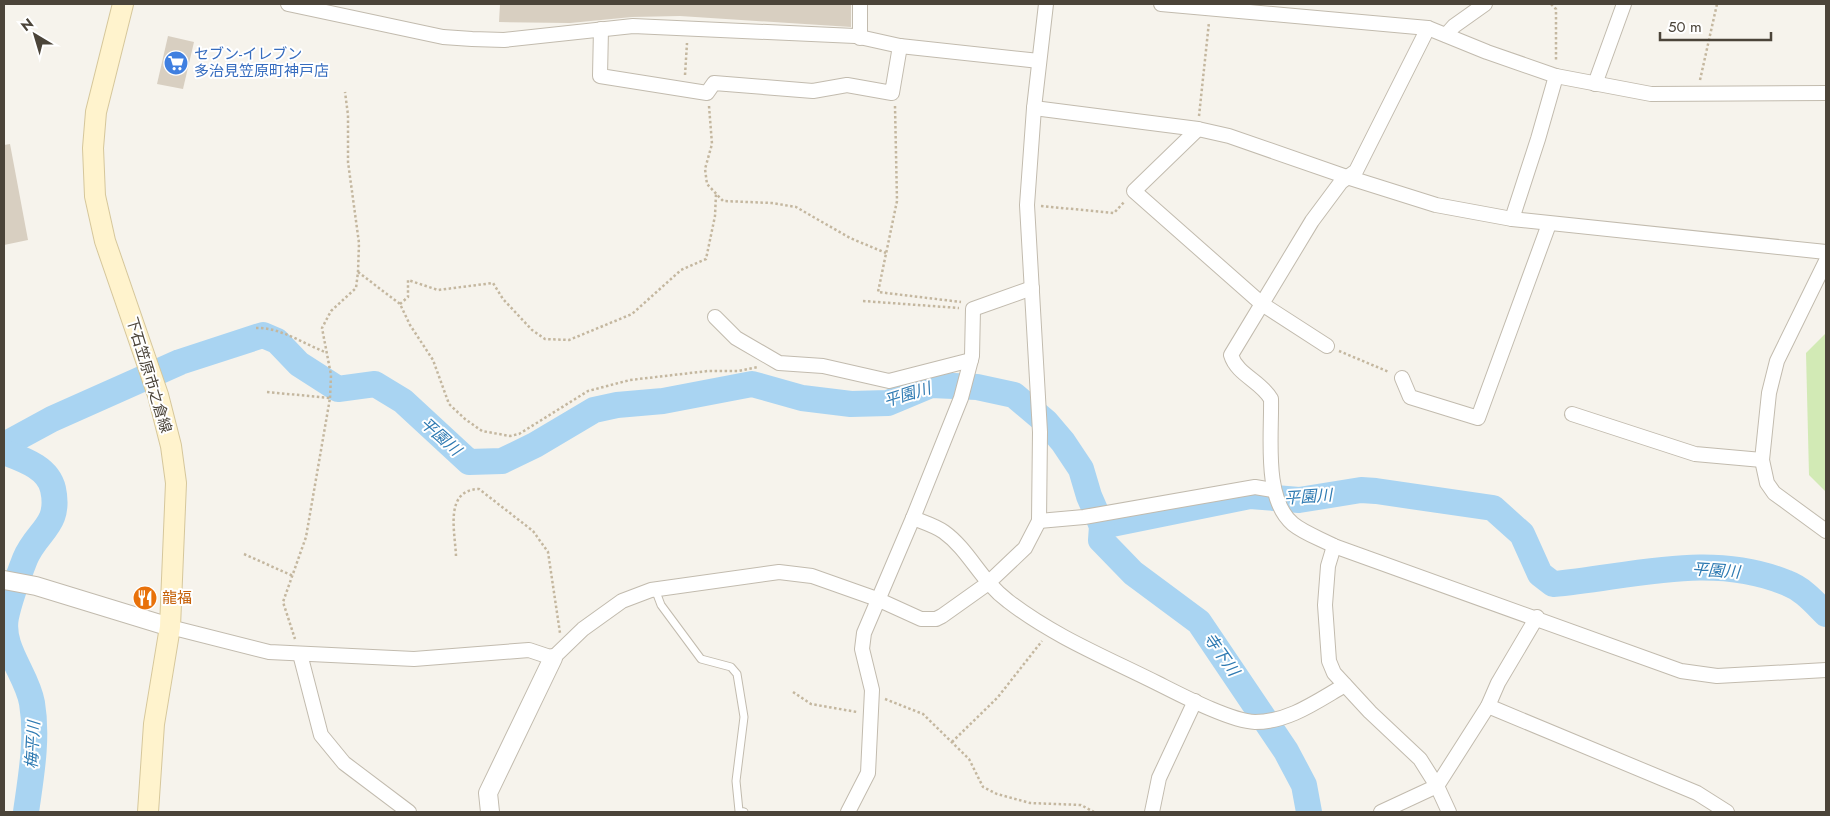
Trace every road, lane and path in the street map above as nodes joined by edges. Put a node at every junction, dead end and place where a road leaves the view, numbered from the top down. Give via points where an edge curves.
1 (123, 4) edge
2 (288, 4) edge
3 (860, 4) edge
4 (1046, 4) edge
5 (1161, 4) edge
6 (1486, 4) edge
7 (1551, 4) edge
8 (1624, 4) edge
9 (1717, 4) edge
10 (1202, 6) edge
11 (1428, 28) junction
12 (601, 29) junction
13 (688, 29) junction
14 (1446, 35) junction
15 (860, 38) junction
16 (900, 46) junction
17 (1039, 61) junction
18 (1556, 76) junction
19 (1595, 84) junction
20 (684, 89) junction
21 (345, 92) dead end
22 (706, 93) junction
23 (892, 93) junction
24 (1826, 93) edge
25 (1700, 95) junction
26 (1034, 108) junction
27 (1198, 129) junction
28 (1347, 177) junction
29 (1134, 191) junction
30 (716, 194) junction
31 (1027, 205) junction
32 (1512, 219) junction
33 (1550, 224) junction
34 (1826, 252) edge
35 (886, 253) junction
36 (1826, 261) edge
37 (358, 272) junction
38 (1032, 288) junction
39 (863, 301) dead end
40 (400, 304) junction
41 (1262, 304) junction
42 (973, 309) junction
43 (715, 317) dead end
44 (256, 328) dead end
45 (1327, 346) joint
46 (325, 352) junction
47 (971, 360) junction
48 (780, 363) junction
49 (1402, 378) joint
50 (267, 392) dead end
51 (330, 398) junction
52 (1572, 414) dead end
53 (1762, 460) junction
54 (1273, 490) junction
55 (913, 518) junction
56 (1039, 521) junction
57 (1826, 531) edge
58 (1334, 546) junction
59 (244, 554) dead end
60 (456, 556) dead end
61 (293, 576) junction
62 (4, 580) edge
63 (987, 584) junction
64 (655, 589) junction
65 (877, 599) junction
66 (1537, 617) junction
67 (170, 627) junction
68 (1050, 630) junction
69 (566, 645) junction
70 (300, 654) junction
71 (553, 658) junction
72 (1826, 670) edge
73 (1345, 685) junction
74 (872, 690) junction
75 (792, 692) dead end
76 (1195, 701) junction
77 (1488, 706) junction
78 (871, 715) junction
79 (952, 742) junction
80 (1437, 786) junction
81 (148, 812) edge
82 (410, 812) edge
83 (490, 812) edge
84 (744, 812) edge
85 (848, 812) edge
86 (1094, 812) edge
87 (1152, 812) edge
88 (1381, 812) edge
89 (1449, 812) edge
90 (1727, 812) edge

1 - 67 main road, 下石笠原市之倉線 via 96,112 93,170 104,241 158,395 171,446 176,483
2 - 12 street via 472,40 504,40
3 - 15 street
4 - 17 street
5 - 10 street
6 - 14 street
7 - 18 path via 1556,9
8 - 19 street
9 - 25 path
10 - 11 street
10 - 27 path
11 - 14 street
11 - 28 street via 1356,170
12 - 13 street via 633,26
12 - 20 street via 600,76
13 - 15 street
13 - 20 path
14 - 18 street
15 - 16 street
16 - 17 street
16 - 23 street
17 - 26 street
18 - 19 street
18 - 32 street
19 - 25 street via 1651,94
20 - 22 street
21 - 37 path via 348,162 359,243
22 - 23 street via 714,83 813,91 847,85
22 - 30 path via 712,144 705,169 707,184
23 - 35 path via 896,116 897,201
24 - 25 street
26 - 27 street
26 - 31 street
27 - 28 street via 1229,136
27 - 29 street
28 - 32 street via 1436,205
28 - 41 street via 1312,221
29 - 31 path via 1114,213
29 - 41 street
30 - 35 path via 723,201 796,207 850,238
30 - 40 path via 706,259 681,270 632,314 569,340 546,339 532,330 503,299 493,283 438,290 408,280 408,297
31 - 38 street
32 - 33 street
33 - 34 street
33 - 49 street via 1478,418 1410,397
35 - 42 path via 878,292 956,300
36 - 53 street via 1777,361 1769,393
37 - 40 path
37 - 46 path via 356,288 331,311 322,328
38 - 42 street
38 - 56 street via 1040,432
39 - 42 path
40 - 48 path via 433,360 449,404 482,431 510,436 519,434 588,391 630,380 738,371
41 - 45 street
41 - 54 street via 1230,355 1234,365 1266,391 1271,399
42 - 47 street
43 - 48 street via 736,338
44 - 46 path via 294,338
45 - 49 path
46 - 51 path via 331,375
47 - 48 street via 889,381 823,366
47 - 55 street via 961,398
50 - 51 path
51 - 61 path via 306,537
52 - 53 street via 1694,454
53 - 57 street via 1767,483 1774,493
54 - 56 street via 1255,487 1084,517
54 - 58 street via 1281,509 1295,526
55 - 63 street via 944,532
55 - 65 street
56 - 63 street via 1025,548
58 - 66 street
58 - 73 street via 1328,566 1325,605 1330,661 1334,673
59 - 61 path
60 - 69 path via 454,511 458,498 468,489 479,489 533,531 548,552 560,631
61 - 70 path via 283,602
62 - 67 street via 36,586
63 - 65 street via 936,620 921,620
63 - 68 street
64 - 65 street via 779,572 812,576
64 - 69 street via 622,601
64 - 84 lane via 661,605 701,659 731,667 737,674 744,717 736,781 739,811
65 - 74 street via 864,633 862,649
66 - 72 street via 1681,671 1717,676
66 - 77 street
67 - 70 street via 269,652
67 - 81 main road, 下石笠原市之倉線 via 154,724
68 - 76 street
68 - 79 path via 998,697
69 - 71 street
70 - 71 street via 414,659 529,650
70 - 82 street via 322,735 344,763
71 - 83 street via 488,792
73 - 76 street via 1276,720 1254,722
73 - 80 street via 1420,759
74 - 78 street
74 - 79 path via 887,701 923,714
75 - 78 path via 811,704
76 - 87 street via 1159,778
77 - 80 street
77 - 90 street via 1697,793
78 - 85 street via 868,773
79 - 86 path via 969,760 983,787 1030,803 1081,805
80 - 88 street
80 - 89 street

